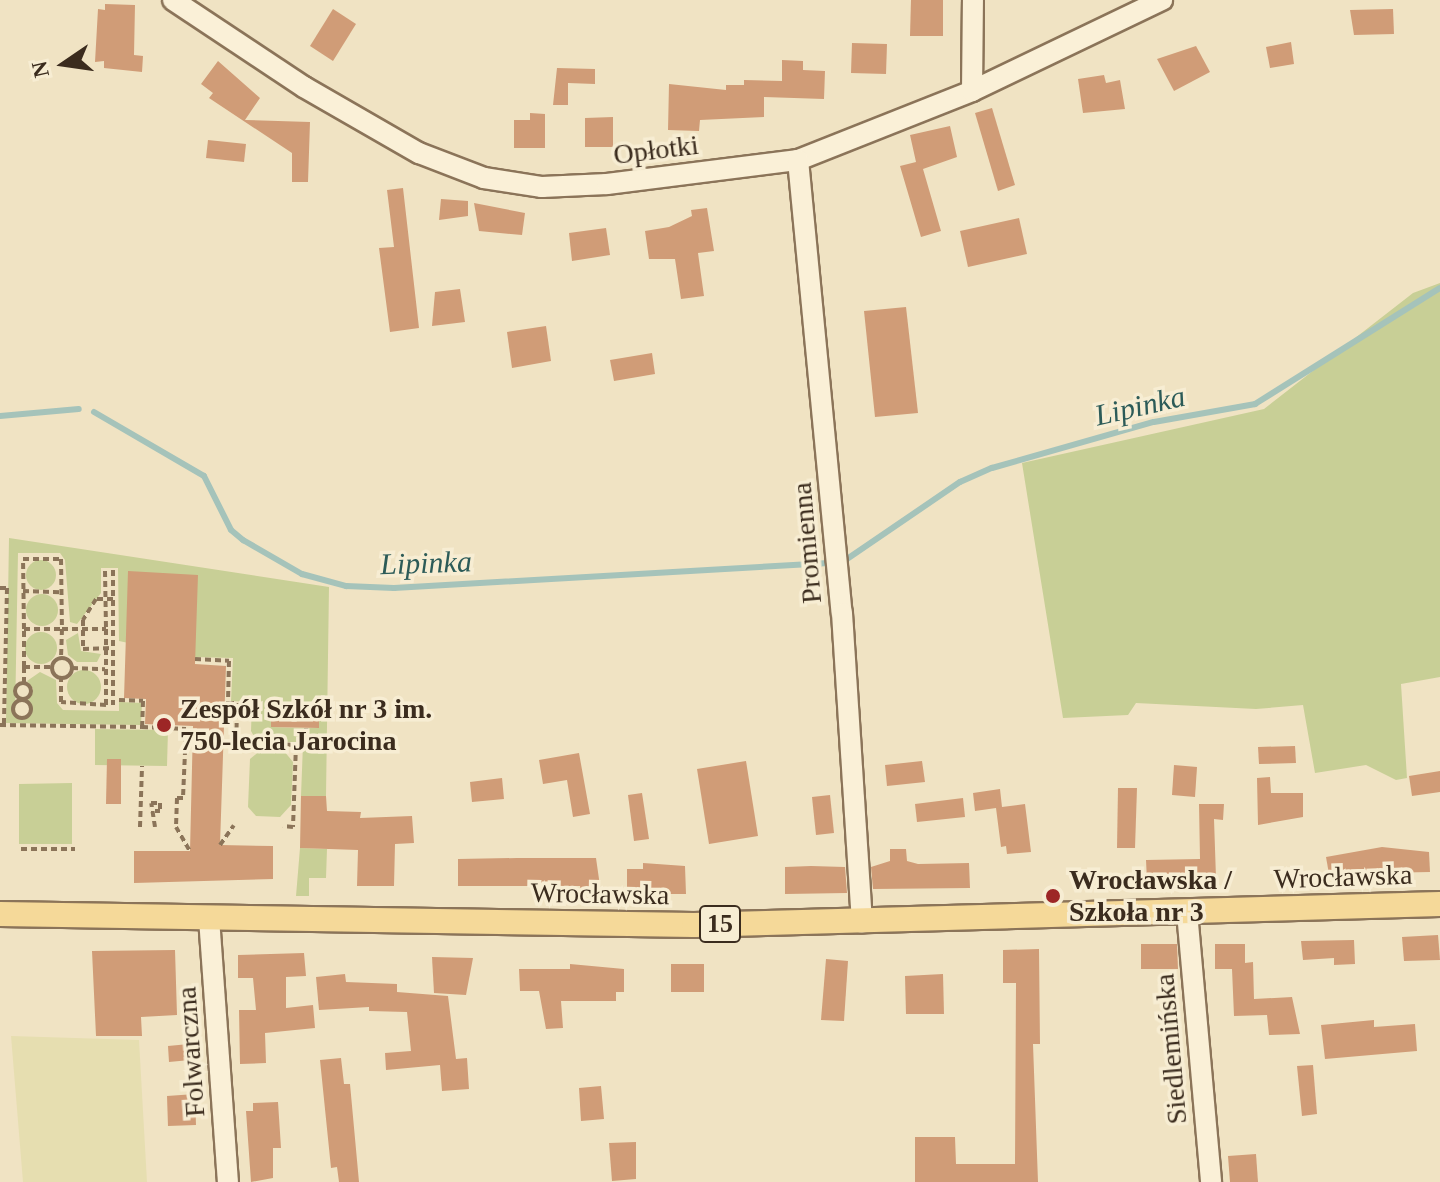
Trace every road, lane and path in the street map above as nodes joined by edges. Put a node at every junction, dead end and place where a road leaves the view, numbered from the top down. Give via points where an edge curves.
1 (173, 0) edge
2 (973, 0) edge
3 (1162, 0) edge
4 (972, 91) junction
5 (798, 160) junction
6 (113, 570) dead end
7 (105, 571) dead end
8 (0, 588) edge
9 (23, 591) junction
10 (61, 592) junction
11 (113, 599) junction
12 (24, 629) junction
13 (62, 629) junction
14 (106, 629) junction
15 (113, 648) junction
16 (61, 658) junction
17 (195, 659) dead end
18 (24, 667) junction
19 (52, 667) junction
20 (72, 668) junction
21 (106, 669) junction
22 (61, 678) junction
23 (24, 683) junction
24 (23, 700) junction
25 (119, 700) dead end
26 (113, 705) dead end
27 (2, 725) edge
28 (142, 727) junction
29 (306, 728) dead end
30 (296, 745) junction
31 (142, 766) dead end
32 (155, 811) dead end
33 (234, 825) dead end
34 (283, 826) dead end
35 (140, 827) dead end
36 (155, 827) dead end
37 (220, 845) dead end
38 (21, 849) dead end
39 (75, 849) dead end
40 (190, 851) dead end
41 (1440, 904) edge
42 (1187, 912) junction
43 (0, 914) edge
44 (209, 918) junction
45 (862, 922) junction
46 (228, 1182) edge
47 (1211, 1182) edge

1 - 5 street, Opłotki via 304,87 406,145 484,178 542,187 607,184
2 - 4 street
3 - 4 street, Opłotki
4 - 5 street, Opłotki
5 - 45 street, Promienna via 842,613
6 - 11 path
7 - 14 path
8 - 27 path via 7,588
9 - 10 path
9 - 10 path via 23,559 61,559
9 - 12 path
10 - 13 path
11 - 15 path
11 - 15 path via 96,599 83,620 83,649
12 - 13 path
12 - 18 path
13 - 14 path
13 - 16 path
14 - 21 path
15 - 26 path
16 - 19 path
16 - 20 path
17 - 30 path via 229,661 228,703 237,703 236,742
18 - 19 path
18 - 23 path
19 - 22 path
20 - 21 path
20 - 22 path
21 - 22 path via 106,705 61,702
23 - 24 path via 31,693
23 - 24 path via 15,690
24 - 24 path via 30,709 22,718 14,711
25 - 28 path via 143,701
27 - 28 path
28 - 40 path via 186,729 183,798 177,798 176,827
29 - 30 path via 305,744
30 - 34 path via 293,827
31 - 35 path
32 - 36 path
33 - 37 path
38 - 39 path
41 - 42 main road, Wrocławska / 15
42 - 45 main road, Wrocławska / 15
42 - 47 street, Siedlemińska
43 - 44 main road, Wrocławska / 15
44 - 45 main road, Wrocławska / 15 via 694,925
44 - 46 street, Folwarczna

